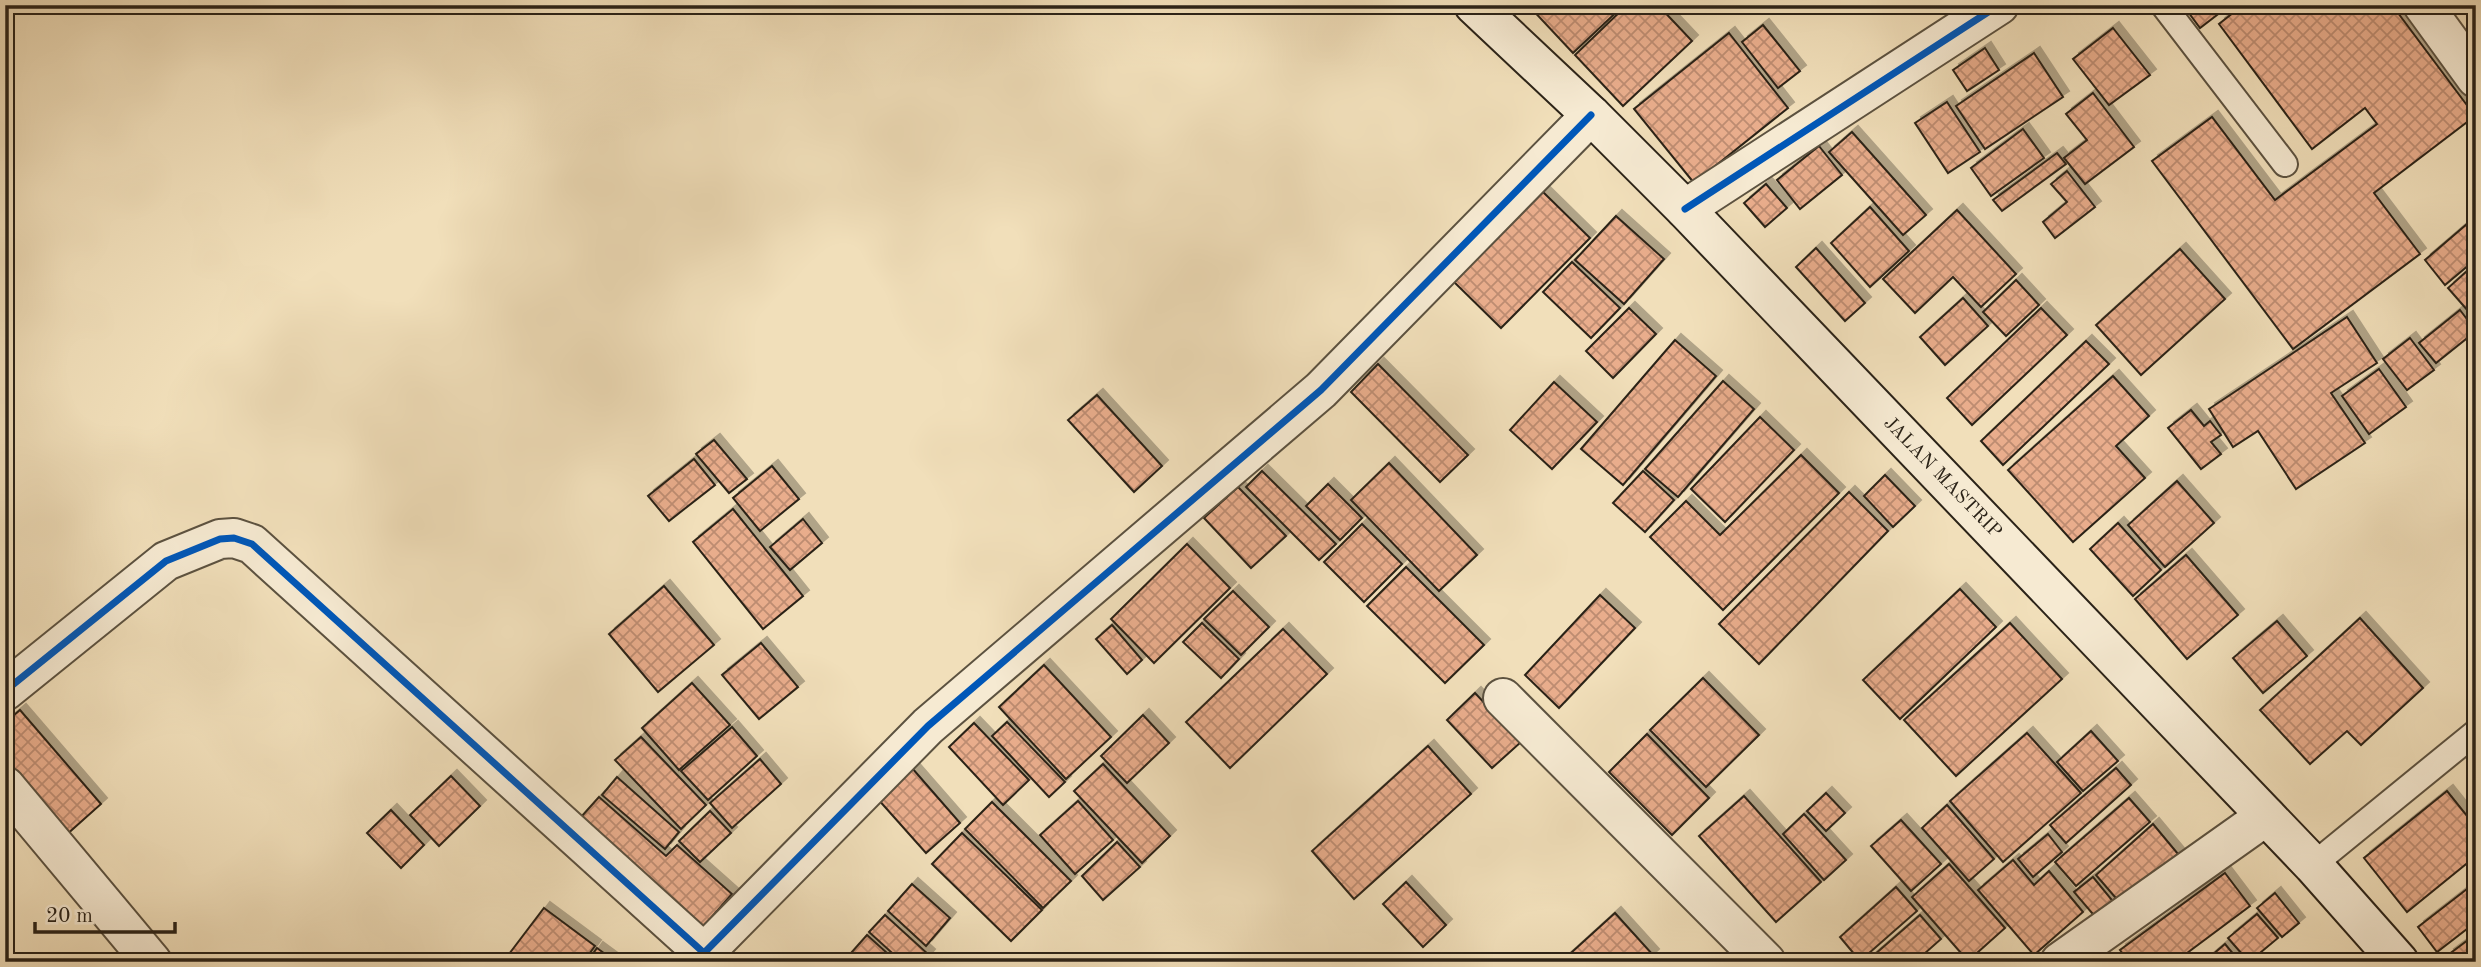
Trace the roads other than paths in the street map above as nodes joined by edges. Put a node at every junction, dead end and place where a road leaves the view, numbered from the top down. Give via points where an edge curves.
1 (1474, 5) edge
2 (1999, 5) edge
3 (2164, 5) edge
4 (2423, 5) edge
5 (2476, 78) edge
6 (1591, 115) junction
7 (2286, 164) dead end
8 (1685, 209) junction
9 (5, 691) edge
10 (1503, 698) dead end
11 (2476, 732) edge
12 (5, 786) edge
13 (2266, 816) junction
14 (2313, 865) junction
15 (709, 958) edge
16 (152, 962) edge
17 (1766, 962) edge
18 (2060, 962) edge
19 (2399, 962) edge

1 - 6 street, JALAN MASTRIP
2 - 8 street
3 - 7 lane
4 - 5 street
6 - 8 street, JALAN MASTRIP
6 - 15 street via 1321,390 928,726
8 - 13 street, JALAN MASTRIP
9 - 15 street via 166,561 220,539 252,544
10 - 17 street
11 - 14 lane
12 - 16 street
13 - 14 street, JALAN MASTRIP
13 - 18 street
14 - 19 street, JALAN MASTRIP

